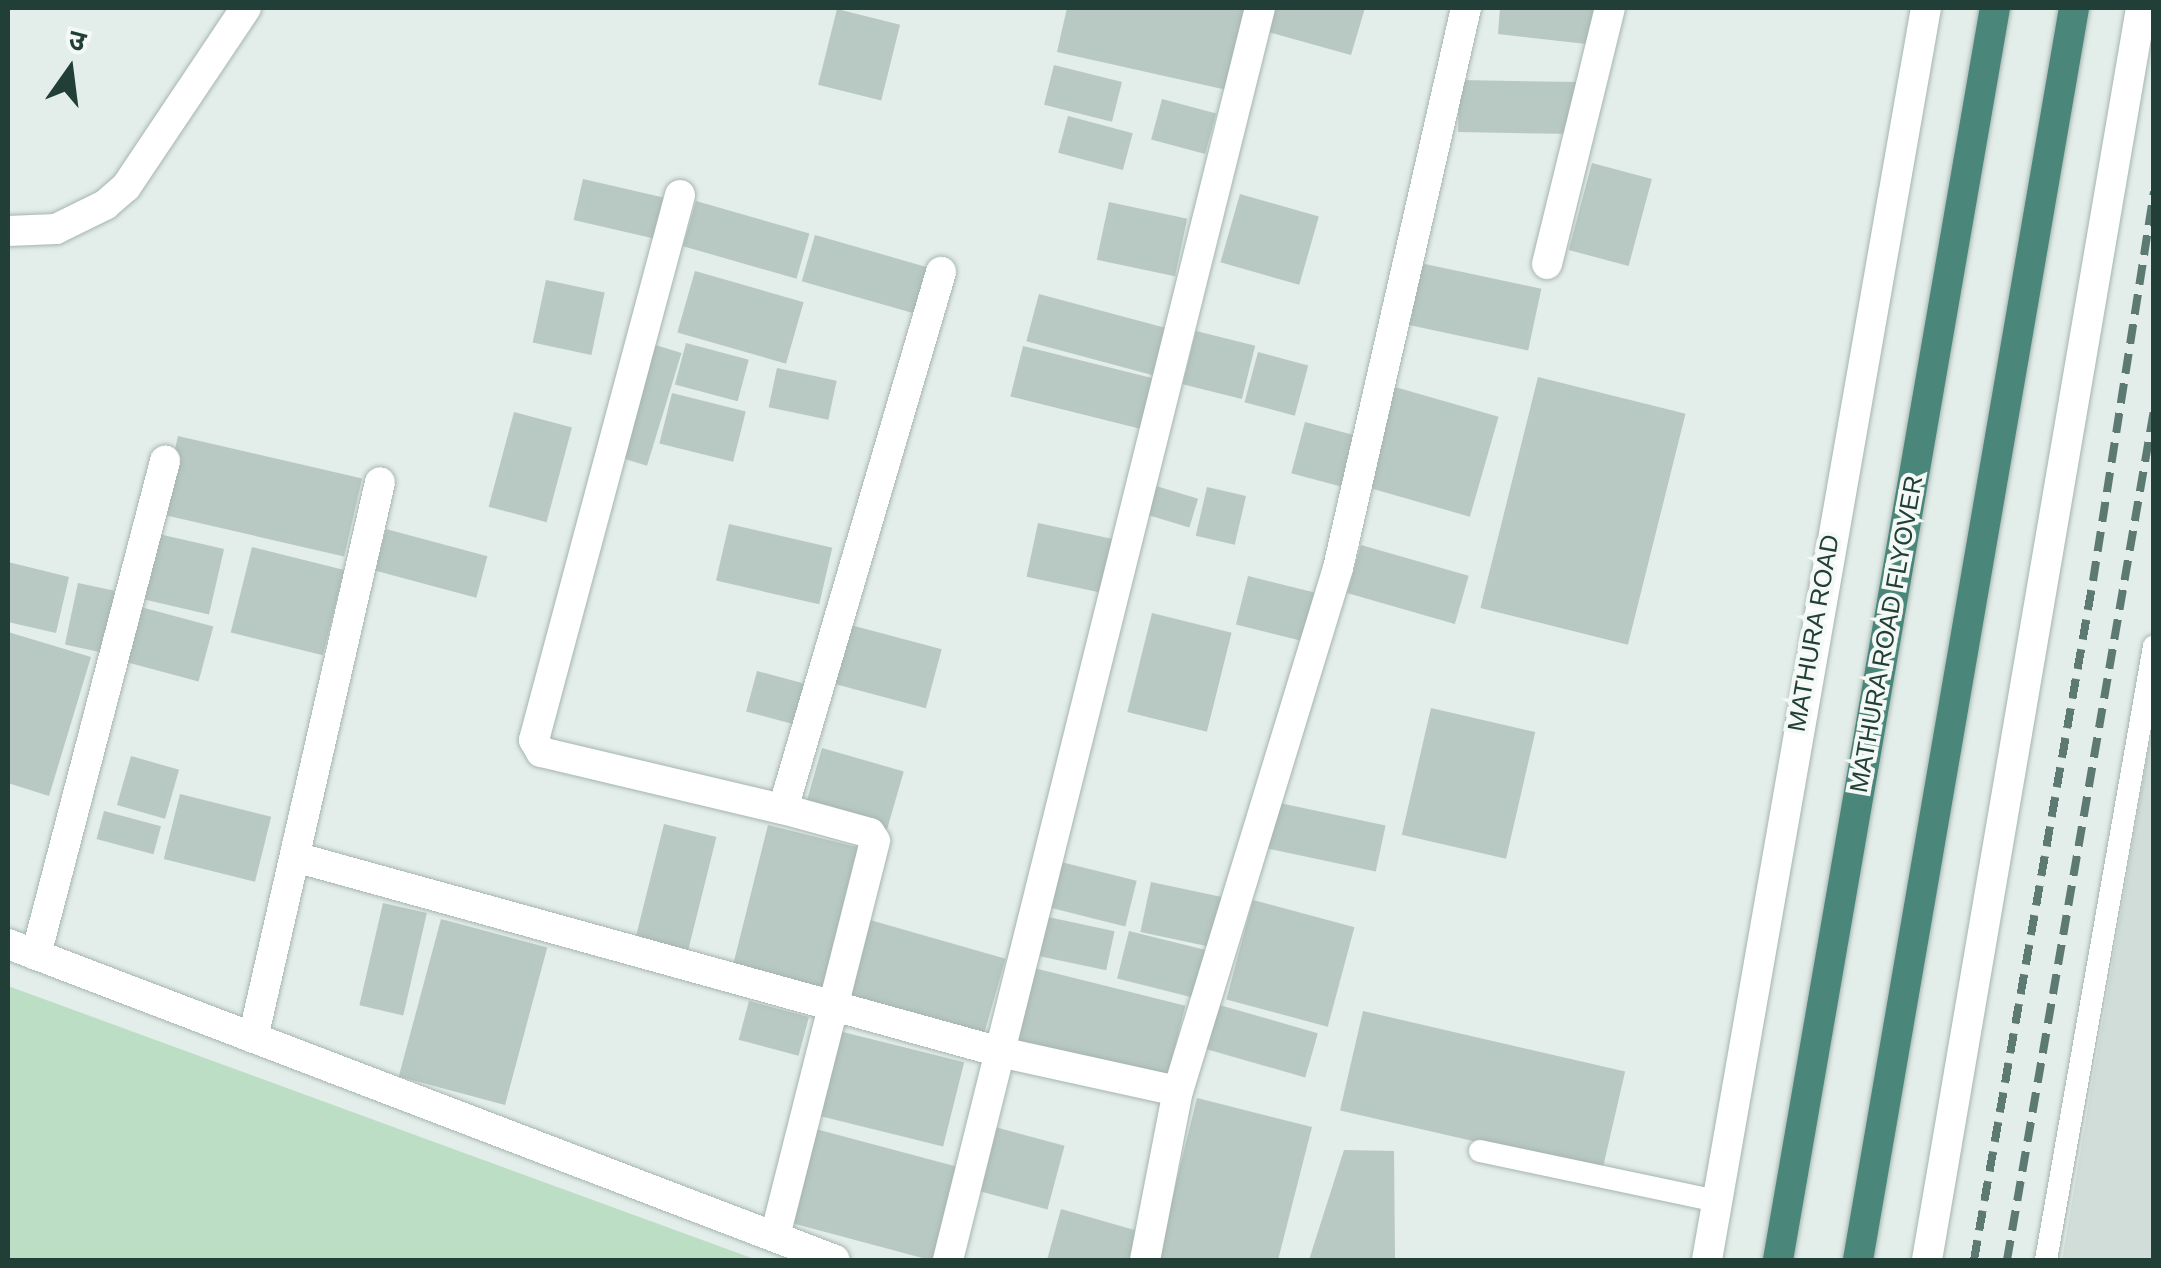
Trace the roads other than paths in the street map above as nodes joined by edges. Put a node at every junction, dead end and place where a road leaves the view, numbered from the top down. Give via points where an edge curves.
1 (246, 8) edge
2 (1260, 8) edge
3 (1466, 8) edge
4 (1610, 8) edge
5 (1926, 8) edge
6 (1995, 8) edge
7 (2074, 8) edge
8 (2141, 8) edge
9 (680, 194) dead end
10 (8, 232) edge
11 (1547, 264) dead end
12 (941, 272) dead end
13 (166, 462) dead end
14 (380, 482) dead end
15 (2154, 646) edge
16 (782, 809) junction
17 (294, 858) junction
18 (8, 944) edge
19 (36, 955) junction
20 (830, 1005) junction
21 (253, 1038) junction
22 (1000, 1052) junction
23 (1178, 1091) junction
24 (1480, 1151) dead end
25 (1717, 1201) junction
26 (775, 1238) junction
27 (835, 1260) edge
28 (948, 1260) edge
29 (1145, 1260) edge
30 (1707, 1260) edge
31 (1778, 1260) edge
32 (1858, 1260) edge
33 (1927, 1260) edge
34 (2046, 1260) edge

1 - 10 street via 126,186 105,205 56,229
2 - 22 street
3 - 23 street via 1338,568
4 - 11 street
5 - 25 street, MATHURA ROAD
6 - 31 highway, MATHURA ROAD FLYOVER
7 - 32 highway
8 - 33 street
9 - 16 street via 534,740 541,752
12 - 16 street
13 - 19 street
14 - 17 street
15 - 34 lane
16 - 20 street via 870,833 875,841
17 - 20 street
17 - 21 street
18 - 19 street
19 - 21 street
20 - 22 street
20 - 26 street
21 - 26 street
22 - 23 street
22 - 28 street
23 - 29 street
24 - 25 lane
25 - 30 street, MATHURA ROAD
26 - 27 street

